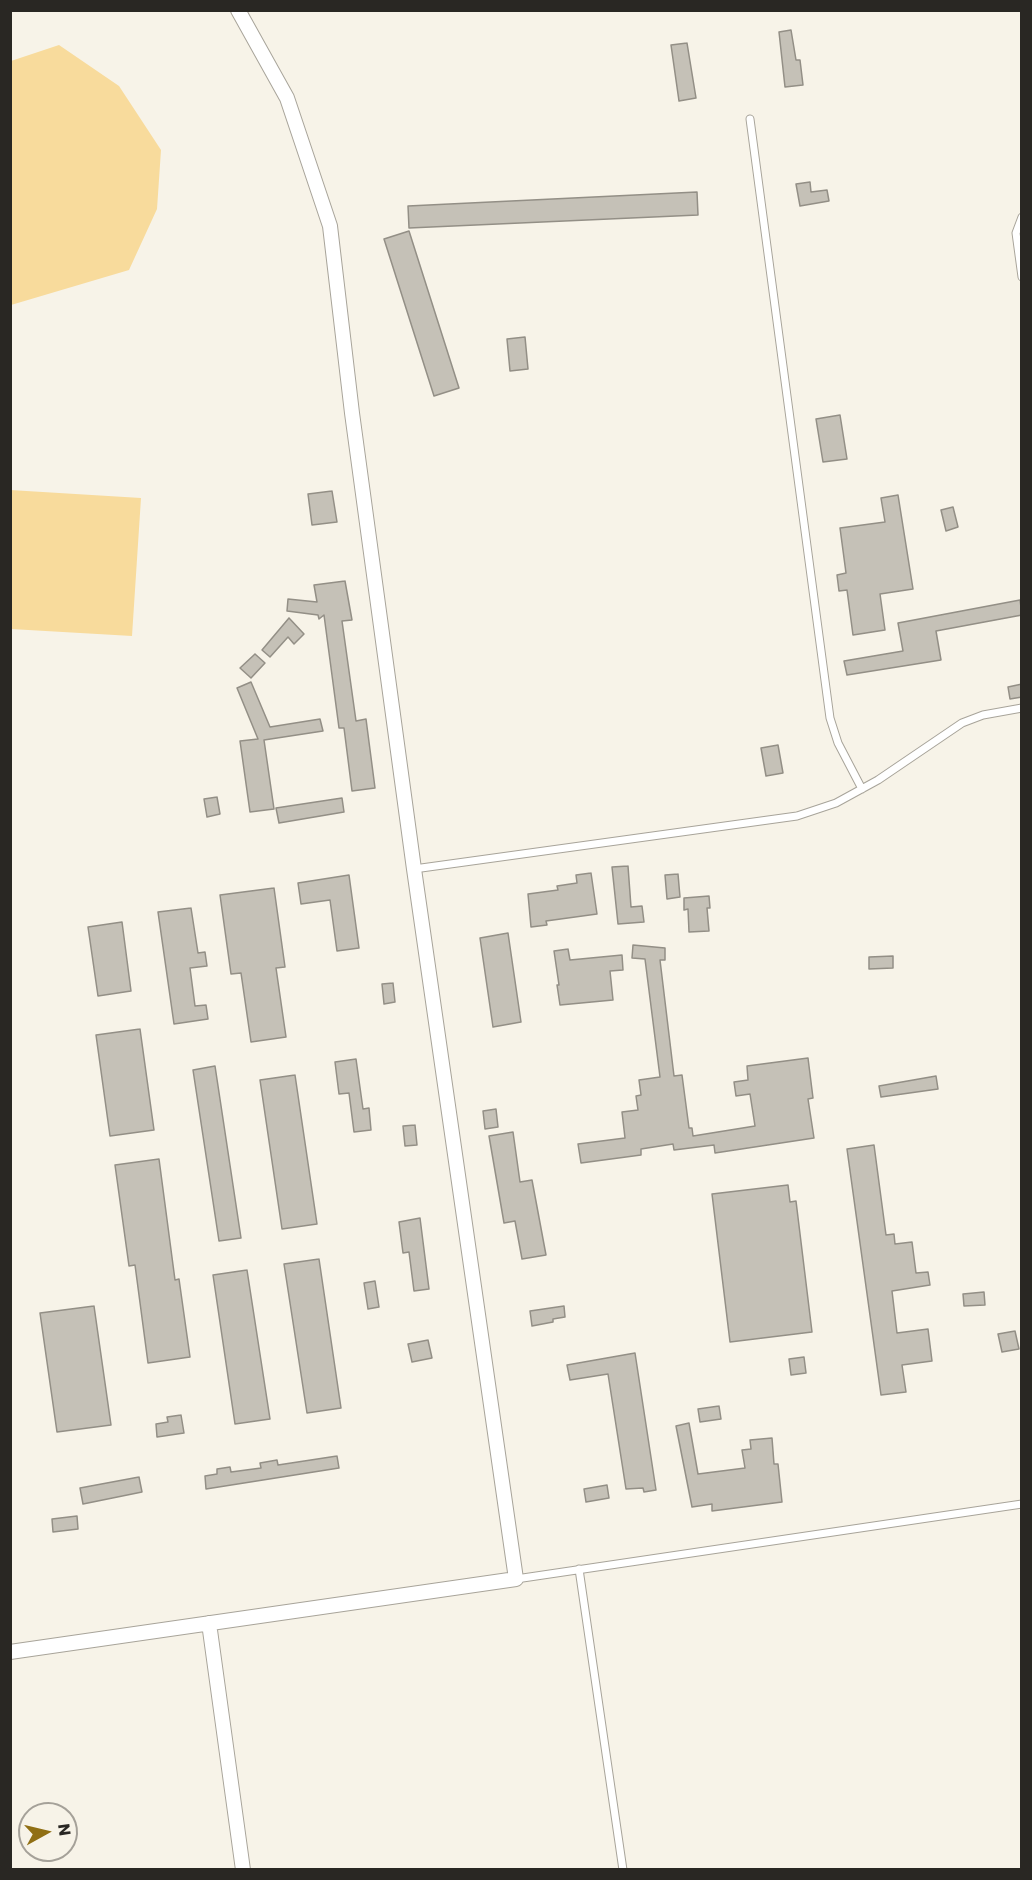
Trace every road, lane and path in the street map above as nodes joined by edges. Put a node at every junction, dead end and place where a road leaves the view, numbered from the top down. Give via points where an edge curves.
1 (238, 10) edge
2 (750, 119) dead end
3 (1022, 217) edge
4 (1022, 277) edge
5 (1022, 708) edge
6 (862, 789) junction
7 (414, 869) junction
8 (1022, 1504) edge
9 (579, 1569) junction
10 (516, 1579) junction
11 (209, 1623) junction
12 (10, 1652) edge
13 (243, 1869) edge
14 (623, 1869) edge

1 - 7 street via 287,98 330,225
2 - 6 lane via 830,718
3 - 4 lane via 1016,233
5 - 6 lane via 962,723
6 - 7 lane via 797,816
7 - 10 street
8 - 9 lane
9 - 10 lane
9 - 14 lane
10 - 11 street
11 - 12 street
11 - 13 street

